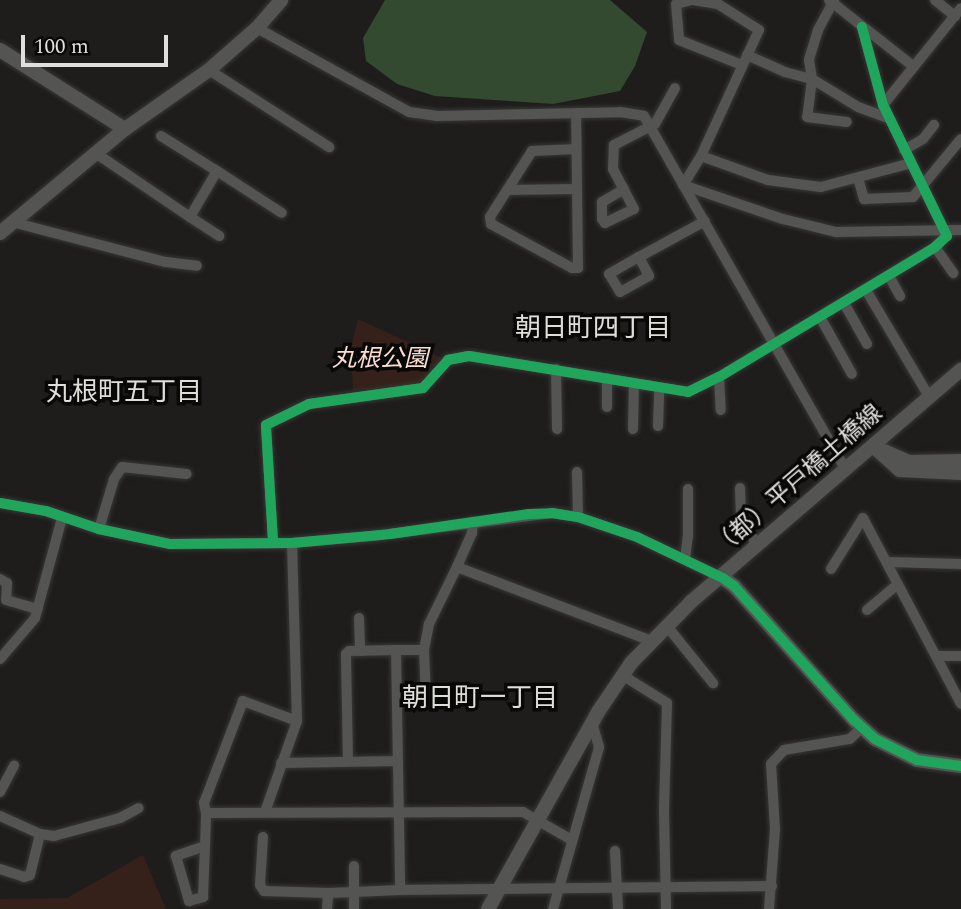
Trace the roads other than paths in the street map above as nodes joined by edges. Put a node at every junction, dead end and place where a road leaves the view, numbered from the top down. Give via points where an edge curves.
1 (281, 0) edge
2 (693, 0) edge
3 (934, 0) edge
4 (832, 1) edge
5 (958, 12) edge
6 (862, 27) junction
7 (257, 28) junction
8 (0, 50) edge
9 (744, 60) junction
10 (914, 67) junction
11 (209, 70) junction
12 (812, 79) junction
13 (675, 88) dead end
14 (883, 105) junction
15 (576, 113) junction
16 (888, 118) junction
17 (847, 122) dead end
18 (934, 125) dead end
19 (649, 127) junction
20 (125, 129) junction
21 (161, 136) dead end
22 (961, 138) edge
23 (329, 147) dead end
24 (576, 149) junction
25 (904, 150) junction
26 (97, 154) junction
27 (701, 156) junction
28 (911, 163) junction
29 (217, 172) junction
30 (858, 178) junction
31 (684, 186) junction
32 (922, 188) junction
33 (576, 189) junction
34 (624, 189) dead end
35 (507, 190) junction
36 (282, 214) dead end
37 (190, 216) junction
38 (705, 221) junction
39 (12, 222) junction
40 (942, 230) junction
41 (961, 230) edge
42 (0, 233) edge
43 (219, 236) dead end
44 (935, 247) junction
45 (639, 257) dead end
46 (197, 266) dead end
47 (953, 273) dead end
48 (889, 276) junction
49 (866, 290) junction
50 (900, 296) dead end
51 (844, 303) junction
52 (820, 317) junction
53 (775, 344) junction
54 (867, 344) dead end
55 (556, 369) junction
56 (961, 370) edge
57 (852, 374) dead end
58 (719, 377) junction
59 (607, 378) junction
60 (634, 383) junction
61 (659, 388) junction
62 (928, 395) junction
63 (607, 407) dead end
64 (721, 410) dead end
65 (658, 426) dead end
66 (557, 429) dead end
67 (633, 429) dead end
68 (873, 446) junction
69 (961, 461) edge
70 (846, 470) junction
71 (577, 472) dead end
72 (961, 473) edge
73 (187, 474) dead end
74 (740, 488) dead end
75 (688, 489) dead end
76 (0, 503) edge
77 (578, 517) junction
78 (62, 518) junction
79 (473, 522) junction
80 (99, 529) junction
81 (273, 541) junction
82 (292, 543) junction
83 (757, 545) junction
84 (685, 559) junction
85 (887, 562) junction
86 (961, 564) edge
87 (457, 567) junction
88 (831, 569) dead end
89 (723, 578) junction
90 (0, 579) edge
91 (898, 584) junction
92 (38, 609) junction
93 (867, 610) dead end
94 (359, 618) dead end
95 (666, 625) junction
96 (652, 641) junction
97 (396, 650) junction
98 (424, 650) junction
99 (360, 651) junction
100 (1, 655) edge
101 (936, 656) junction
102 (961, 656) edge
103 (622, 675) junction
104 (713, 683) dead end
105 (426, 698) dead end
106 (961, 704) edge
107 (297, 721) junction
108 (592, 723) junction
109 (862, 728) junction
110 (348, 761) junction
111 (398, 761) junction
112 (281, 763) junction
113 (14, 766) dead end
114 (961, 766) edge
115 (0, 792) edge
116 (139, 808) dead end
117 (265, 812) junction
118 (400, 812) junction
119 (206, 813) junction
120 (0, 816) edge
121 (540, 821) junction
122 (40, 834) junction
123 (263, 837) dead end
124 (570, 839) junction
125 (205, 846) junction
126 (615, 851) dead end
127 (354, 866) dead end
128 (0, 869) edge
129 (559, 886) junction
130 (665, 886) junction
131 (772, 886) junction
132 (617, 887) junction
133 (500, 888) junction
134 (400, 890) junction
135 (354, 892) junction
136 (328, 893) junction
137 (327, 909) edge
138 (354, 909) edge
139 (488, 909) edge
140 (553, 909) edge
141 (618, 909) edge
142 (666, 909) edge
143 (769, 909) edge

1 - 7 street
2 - 9 street via 718,4 758,30
2 - 9 street via 676,4 679,40
3 - 5 street
4 - 6 street
4 - 12 street via 809,60
5 - 10 street
6 - 10 street
6 - 14 street
7 - 11 street
7 - 15 street via 409,112 436,116
8 - 20 street
9 - 12 street
9 - 27 street
10 - 14 street
11 - 20 street
11 - 23 street
12 - 16 street
12 - 17 street via 807,117
13 - 19 street
14 - 16 street
15 - 19 street via 637,113
15 - 24 street
16 - 25 street
18 - 25 street via 923,139
19 - 31 street
19 - 34 street via 614,145 613,169
20 - 26 street
21 - 29 street
22 - 32 street
24 - 33 street
24 - 35 street via 532,151
25 - 28 street
26 - 37 street
26 - 39 street
27 - 30 street via 768,180 821,187
27 - 31 street
28 - 30 street
28 - 32 street
29 - 36 street
29 - 37 street
30 - 32 street via 864,199 913,197
31 - 38 street
31 - 40 street via 836,232
32 - 40 street
33 - 35 street
33 - 35 street via 579,268 491,223 490,217
37 - 43 street
38 - 45 street
38 - 53 street
39 - 42 street
39 - 46 street
40 - 41 street
40 - 44 street via 947,236
44 - 47 street
44 - 48 street
48 - 49 street
48 - 50 street
49 - 51 street
49 - 62 street
51 - 52 street
51 - 54 street
52 - 53 street
52 - 57 street
53 - 58 street
53 - 70 street
55 - 59 street
55 - 66 street
55 - 81 street via 469,356 452,359 423,388 309,404 266,425
56 - 62 street, （都）平戸橋土橋線
58 - 61 street via 688,392
58 - 64 street
59 - 60 street
59 - 63 street
60 - 61 street
60 - 67 street
61 - 65 street
62 - 68 street, （都）平戸橋土橋線
68 - 69 street via 909,462
68 - 70 street, （都）平戸橋土橋線
68 - 72 street via 900,470
70 - 83 street, （都）平戸橋土橋線
71 - 77 street
73 - 80 street via 122,467
74 - 83 street via 741,519
75 - 84 street
76 - 78 street
77 - 79 street via 552,513
77 - 84 street
78 - 80 street
78 - 92 street
79 - 82 street
79 - 87 street
80 - 81 street via 170,544
81 - 82 street
82 - 107 street
83 - 89 street, （都）平戸橋土橋線
84 - 89 street
85 - 86 street
85 - 88 street via 863,518
85 - 91 street
87 - 96 street
87 - 98 street via 429,624
89 - 95 street, （都）平戸橋土橋線
89 - 109 street
90 - 92 street via 7,583 6,600
91 - 93 street
91 - 101 street
92 - 100 street
94 - 99 street
95 - 96 street, （都）平戸橋土橋線
95 - 104 street
96 - 103 street, （都）平戸橋土橋線
97 - 98 street
97 - 99 street
97 - 111 street
98 - 105 street
99 - 110 street via 349,651 345,658
101 - 102 street
101 - 106 street
103 - 108 street, （都）平戸橋土橋線
103 - 130 street via 667,703
107 - 112 street
107 - 119 street via 243,701 204,803
108 - 121 street, （都）平戸橋土橋線
108 - 124 street via 599,747
109 - 114 street via 906,757
109 - 131 street via 850,739 784,750 771,764
110 - 111 street
110 - 112 street
111 - 118 street
112 - 117 street
113 - 115 street
116 - 122 street via 88,828 54,836
117 - 118 street
117 - 119 street
118 - 121 street via 523,812
118 - 134 street
119 - 125 street
120 - 122 street
121 - 124 street
121 - 133 street, （都）平戸橋土橋線
122 - 128 street via 30,875
123 - 136 street via 260,885 264,891
124 - 129 street
125 - 125 street via 203,897 189,901 176,856
126 - 132 street
127 - 135 street
129 - 132 street
129 - 133 street
129 - 140 street
130 - 131 street
130 - 132 street
130 - 142 street
131 - 143 street
132 - 141 street
133 - 134 street
133 - 139 street, （都）平戸橋土橋線
134 - 135 street
135 - 136 street
135 - 138 street
136 - 137 street

